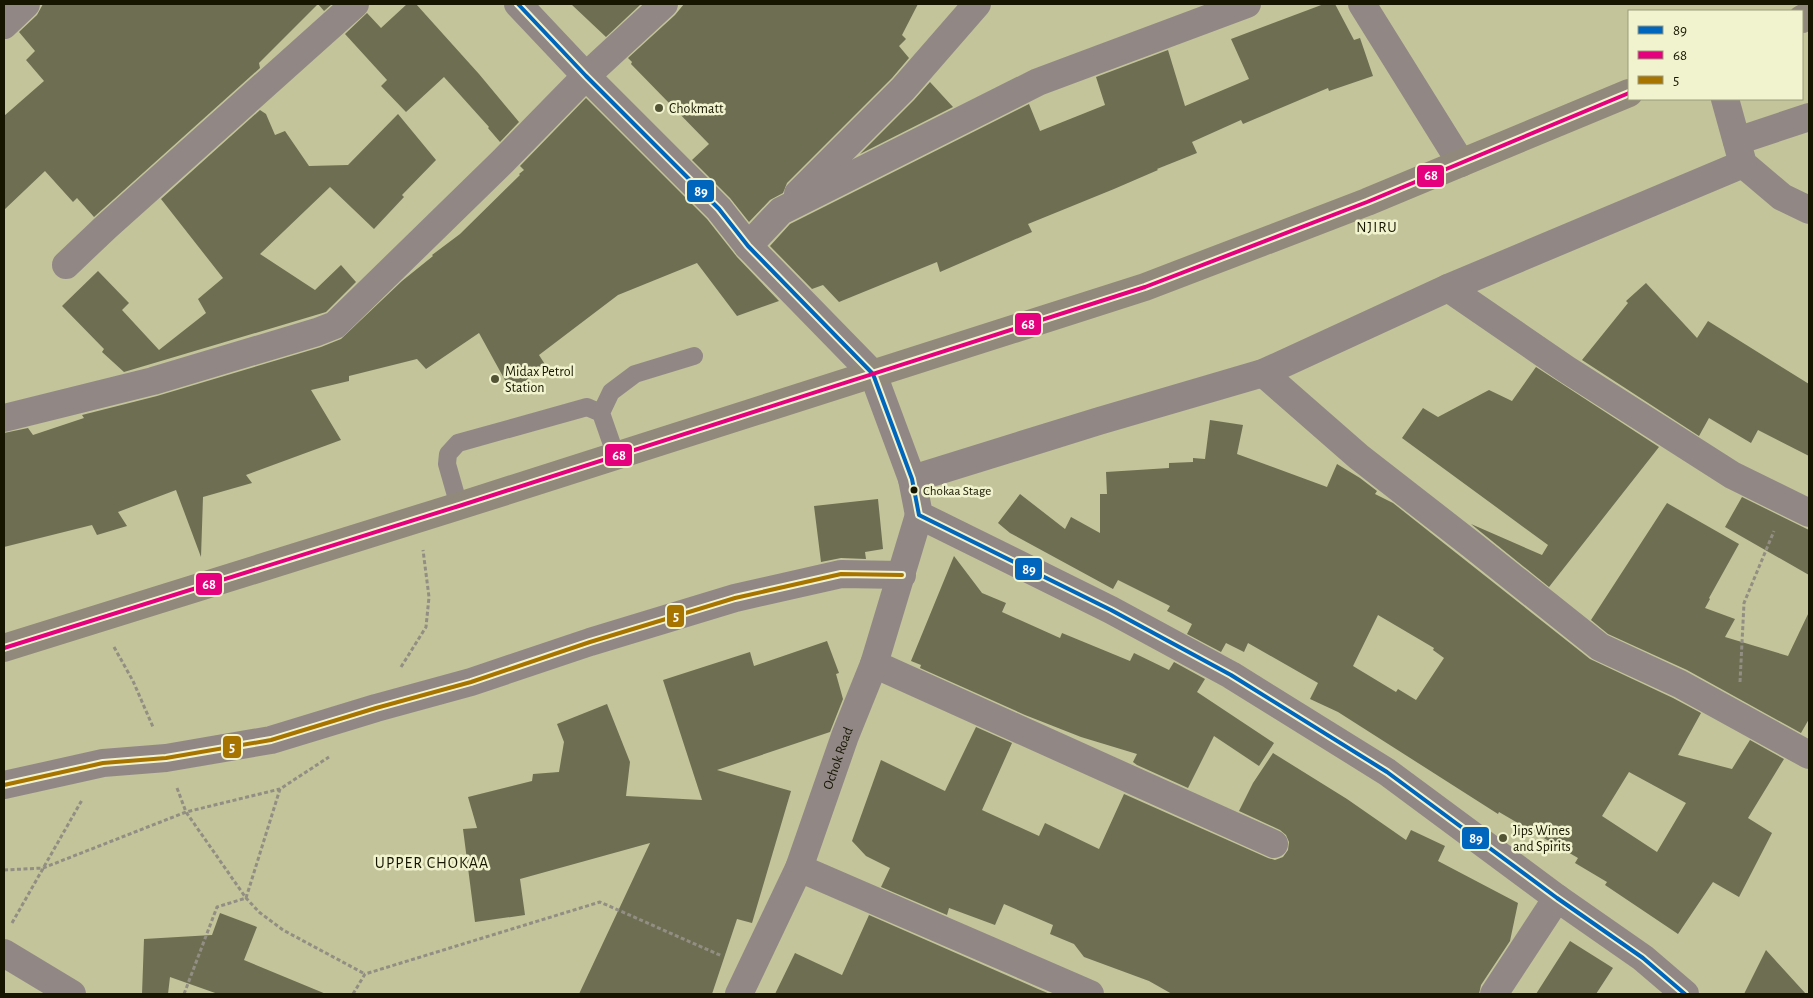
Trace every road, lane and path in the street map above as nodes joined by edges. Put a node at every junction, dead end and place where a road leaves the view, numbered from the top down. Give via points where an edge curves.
1 (26, 4) edge
2 (355, 4) edge
3 (518, 4) edge
4 (664, 4) edge
5 (977, 4) edge
6 (1247, 4) edge
7 (1362, 4) edge
8 (4, 25) edge
9 (586, 76) junction
10 (1628, 93) edge
11 (1725, 100) edge
12 (1809, 117) edge
13 (1740, 152) junction
14 (1461, 164) junction
15 (1809, 210) edge
16 (781, 211) junction
17 (748, 246) junction
18 (66, 265) dead end
19 (1448, 288) junction
20 (694, 356) dead end
21 (1264, 373) junction
22 (873, 374) junction
23 (601, 413) junction
24 (4, 418) edge
25 (616, 456) junction
26 (912, 479) junction
27 (459, 506) junction
28 (1809, 513) edge
29 (919, 516) junction
30 (419, 519) junction
31 (1774, 530) dead end
32 (902, 575) junction
33 (98, 619) junction
34 (4, 648) edge
35 (874, 664) junction
36 (1740, 686) dead end
37 (376, 708) junction
38 (1809, 755) edge
39 (332, 756) dead end
40 (166, 758) junction
41 (102, 762) junction
42 (4, 784) edge
43 (280, 789) junction
44 (186, 812) junction
45 (1274, 844) dead end
46 (43, 868) junction
47 (798, 868) junction
48 (4, 870) edge
49 (246, 898) junction
50 (1558, 898) junction
51 (6, 942) edge
52 (750, 968) junction
53 (365, 974) junction
54 (72, 994) edge
55 (184, 994) edge
56 (353, 994) edge
57 (739, 994) edge
58 (1090, 994) edge
59 (1494, 994) edge
60 (1685, 994) edge

1 - 8 street
2 - 18 street
3 - 9 street
4 - 9 street
5 - 16 street via 903,89
6 - 16 street via 1038,82
7 - 14 street
9 - 17 street via 719,209
9 - 24 street via 335,325 153,381
10 - 14 highway
11 - 13 street
12 - 13 street
13 - 15 street via 1782,197
13 - 19 street
14 - 22 highway via 1145,287
16 - 17 street
17 - 22 street
19 - 21 street
19 - 28 street via 1732,475
20 - 23 lane via 635,374 610,392
21 - 26 street
21 - 38 street via 1359,457 1600,648 1680,684
22 - 25 highway
22 - 26 street
23 - 25 lane
23 - 27 lane via 587,407 575,409 458,443 448,454 447,464
25 - 27 highway
26 - 29 street
27 - 30 highway
29 - 32 street, Ochok Road
29 - 50 street via 1111,610 1231,675 1387,772
30 - 33 highway
30 - 37 path via 429,597 426,627
31 - 36 path via 1744,603
32 - 35 street, Ochok Road
32 - 37 street via 841,574 735,598 470,682
33 - 34 highway
33 - 40 path via 133,681
35 - 45 street
35 - 47 street, Ochok Road via 844,736
37 - 40 street via 271,740
39 - 43 path
40 - 41 street
40 - 44 path
41 - 42 street
41 - 46 path
43 - 44 path
43 - 49 path
44 - 46 path
44 - 49 path
46 - 48 path
46 - 51 path
47 - 52 street, Ochok Road
47 - 58 street
49 - 53 path via 283,930
49 - 55 path via 217,907
50 - 59 street
50 - 60 street via 1643,958
51 - 54 street
52 - 53 path via 600,902
52 - 57 street, Ochok Road
53 - 56 path

